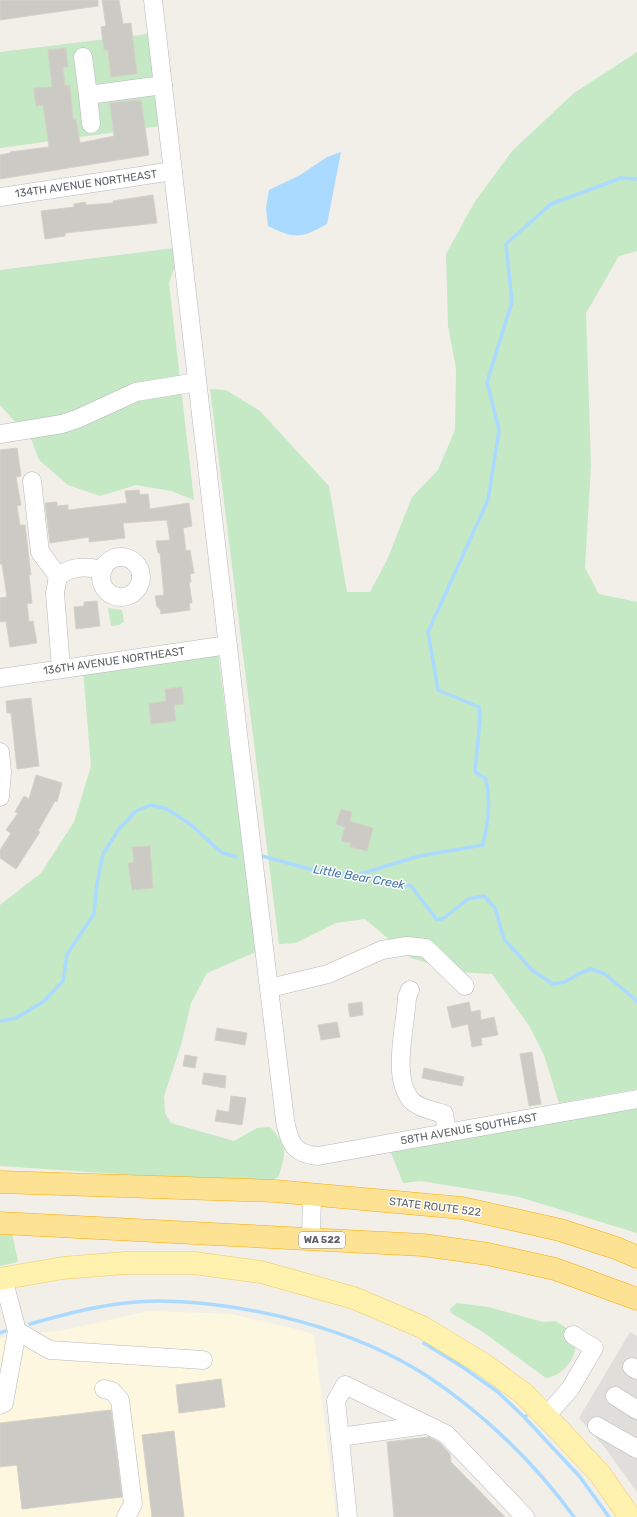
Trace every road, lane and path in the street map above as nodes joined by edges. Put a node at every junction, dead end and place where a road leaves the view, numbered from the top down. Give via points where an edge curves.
1 (153, 0) edge
2 (83, 57) dead end
3 (163, 85) junction
4 (88, 94) junction
5 (91, 124) dead end
6 (173, 171) junction
7 (0, 196) edge
8 (197, 382) junction
9 (0, 434) edge
10 (32, 481) dead end
11 (103, 570) dead end
12 (58, 576) junction
13 (228, 645) junction
14 (61, 668) junction
15 (0, 678) edge
16 (0, 752) edge
17 (0, 797) edge
18 (465, 986) dead end
19 (270, 988) junction
20 (410, 990) dead end
21 (637, 1099) edge
22 (447, 1133) junction
23 (0, 1182) edge
24 (312, 1194) junction
25 (0, 1223) edge
26 (311, 1239) junction
27 (637, 1258) edge
28 (1, 1278) edge
29 (637, 1299) edge
30 (17, 1331) junction
31 (573, 1336) dead end
32 (203, 1360) dead end
33 (104, 1389) dead end
34 (615, 1396) dead end
35 (0, 1405) edge
36 (637, 1410) edge
37 (546, 1416) junction
38 (426, 1425) junction
39 (597, 1426) dead end
40 (340, 1437) junction
41 (637, 1449) edge
42 (126, 1517) edge
43 (348, 1517) edge
44 (525, 1517) edge
45 (630, 1517) edge

1 - 3 street
2 - 4 street
3 - 4 street
3 - 6 street
4 - 5 street
6 - 7 street, 134TH AVENUE NORTHEAST
6 - 8 street
8 - 9 street via 136,392 62,424
8 - 13 street
10 - 12 street via 40,552
11 - 12 street via 87,566 76,567
12 - 14 street via 54,593
13 - 14 street, 136TH AVENUE NORTHEAST
13 - 19 street
14 - 15 street, 136TH AVENUE NORTHEAST
16 - 17 street
18 - 19 street via 426,948 407,946 382,950 328,974
19 - 22 street, 58TH AVENUE SOUTHEAST via 287,1133 292,1144 300,1152 318,1156
20 - 22 street via 407,997 401,1062 404,1086 413,1102 444,1114
21 - 22 street, 58TH AVENUE SOUTHEAST
23 - 24 highway, STATE ROUTE 522 via 275,1190
24 - 26 street
24 - 27 highway, STATE ROUTE 522 via 462,1208 560,1230 616,1248
25 - 26 highway, WA 522
26 - 29 highway, WA 522 via 423,1245 488,1254 555,1269
28 - 30 street
28 - 37 main road via 64,1268 125,1263 194,1263 261,1272 354,1298 422,1327 483,1364 523,1393
30 - 32 street via 50,1350
30 - 35 street via 4,1403
31 - 37 street via 594,1348 570,1389
33 - 42 street via 112,1391 120,1400 133,1504
34 - 36 street
37 - 45 main road via 600,1474
38 - 40 street
38 - 40 street via 345,1385 336,1401
38 - 44 street via 446,1434
39 - 41 street
40 - 43 street

